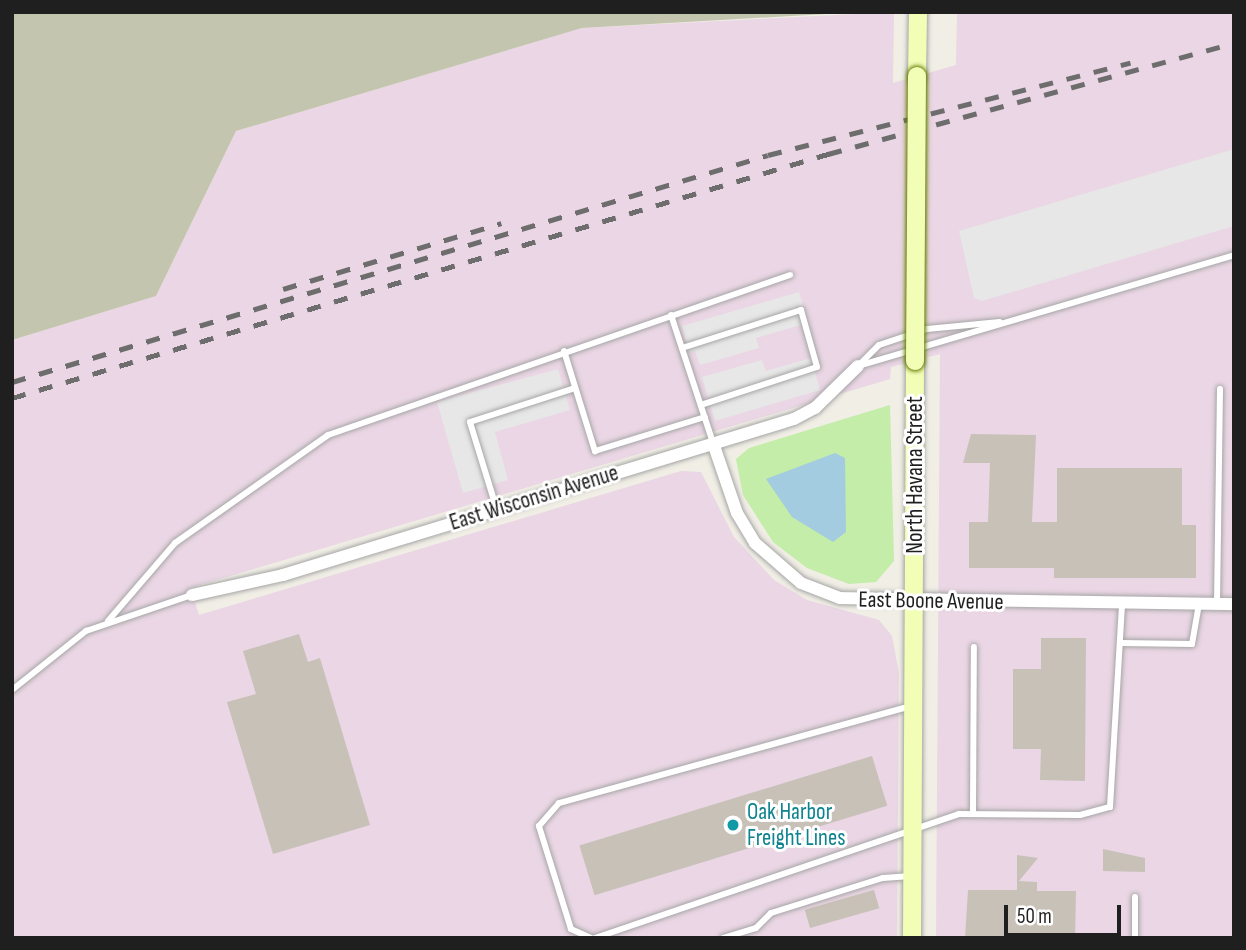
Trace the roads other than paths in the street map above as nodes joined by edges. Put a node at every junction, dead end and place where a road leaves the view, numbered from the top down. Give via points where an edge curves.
1 (918, 12) edge
2 (1234, 255) edge
3 (790, 275) dead end
4 (671, 315) junction
5 (1020, 319) junction
6 (682, 348) junction
7 (564, 351) junction
8 (858, 366) junction
9 (575, 388) junction
10 (1220, 389) dead end
11 (701, 405) junction
12 (705, 417) junction
13 (713, 443) junction
14 (497, 509) junction
15 (192, 595) joint
16 (915, 603) junction
17 (1122, 604) junction
18 (1199, 604) junction
19 (1217, 604) junction
20 (1234, 604) edge
21 (108, 621) junction
22 (1121, 643) junction
23 (974, 647) dead end
24 (12, 690) edge
25 (914, 706) junction
26 (973, 813) junction
27 (913, 829) junction
28 (913, 876) junction
29 (1135, 897) dead end
30 (756, 928) junction
31 (593, 938) edge
32 (723, 938) edge
33 (755, 938) edge
34 (912, 938) edge
35 (1135, 938) edge

1 - 16 street, North Havana Street, bridge
2 - 5 lane
3 - 4 lane
4 - 6 lane
4 - 7 lane
5 - 8 lane
5 - 8 lane via 927,329 879,345
6 - 11 lane
6 - 11 lane via 801,310 817,368
7 - 9 lane
7 - 21 lane via 328,435 175,543
8 - 13 street, East Wisconsin Avenue via 806,414
9 - 12 lane via 595,450
9 - 14 lane via 470,422
10 - 19 lane
11 - 12 lane
12 - 13 lane
13 - 14 street, East Wisconsin Avenue
13 - 16 street, East Boone Avenue via 745,528 784,571 840,598
14 - 15 street, East Wisconsin Avenue
15 - 21 lane
16 - 17 street, East Boone Avenue
16 - 25 street, North Havana Street
17 - 18 street, East Boone Avenue
17 - 22 lane
18 - 19 street, East Boone Avenue
18 - 22 lane via 1192,644
19 - 20 street, East Boone Avenue
21 - 24 lane via 64,644
22 - 26 lane via 1110,807 1080,815
23 - 26 lane
25 - 27 street, North Havana Street
25 - 31 lane via 559,803 539,827 571,929
26 - 27 lane
27 - 28 street, North Havana Street
27 - 31 lane
28 - 30 lane via 883,878 771,913
28 - 34 street, North Havana Street
29 - 35 lane
30 - 32 lane
30 - 33 lane

